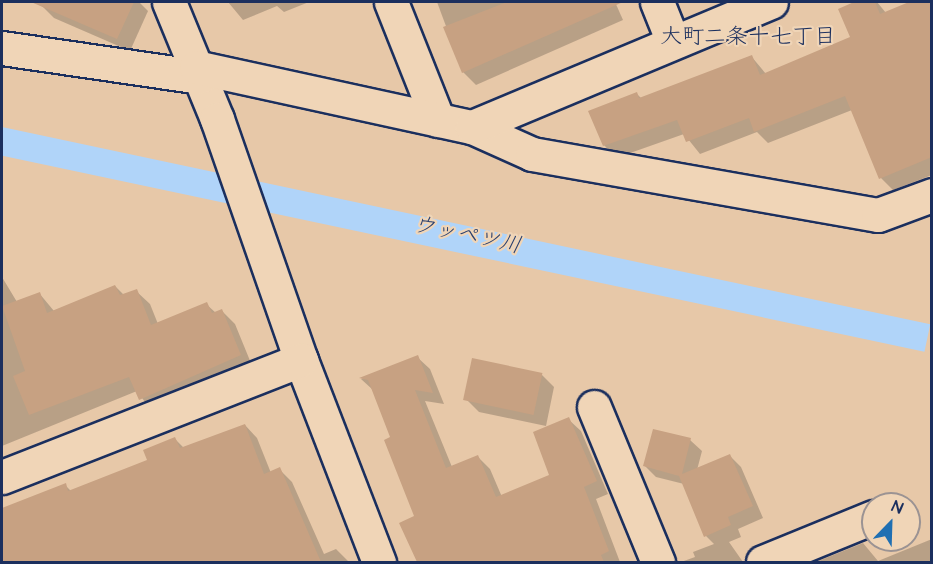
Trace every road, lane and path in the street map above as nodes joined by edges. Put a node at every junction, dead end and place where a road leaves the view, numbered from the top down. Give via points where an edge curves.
1 (169, 2) edge
2 (391, 2) edge
3 (657, 2) edge
4 (771, 2) edge
5 (673, 42) junction
6 (2, 48) edge
7 (198, 73) junction
8 (438, 120) junction
9 (472, 128) junction
10 (932, 195) edge
11 (302, 360) junction
12 (594, 407) dead end
13 (2, 477) edge
14 (861, 522) edge
15 (380, 562) edge
16 (658, 562) edge
17 (764, 562) edge

1 - 7 street
2 - 8 street
3 - 5 street
4 - 5 street
5 - 9 street
6 - 7 street
7 - 8 street
7 - 11 street
8 - 9 street
9 - 10 street via 532,154 878,215
11 - 13 street
11 - 15 street
12 - 16 street
14 - 17 street

